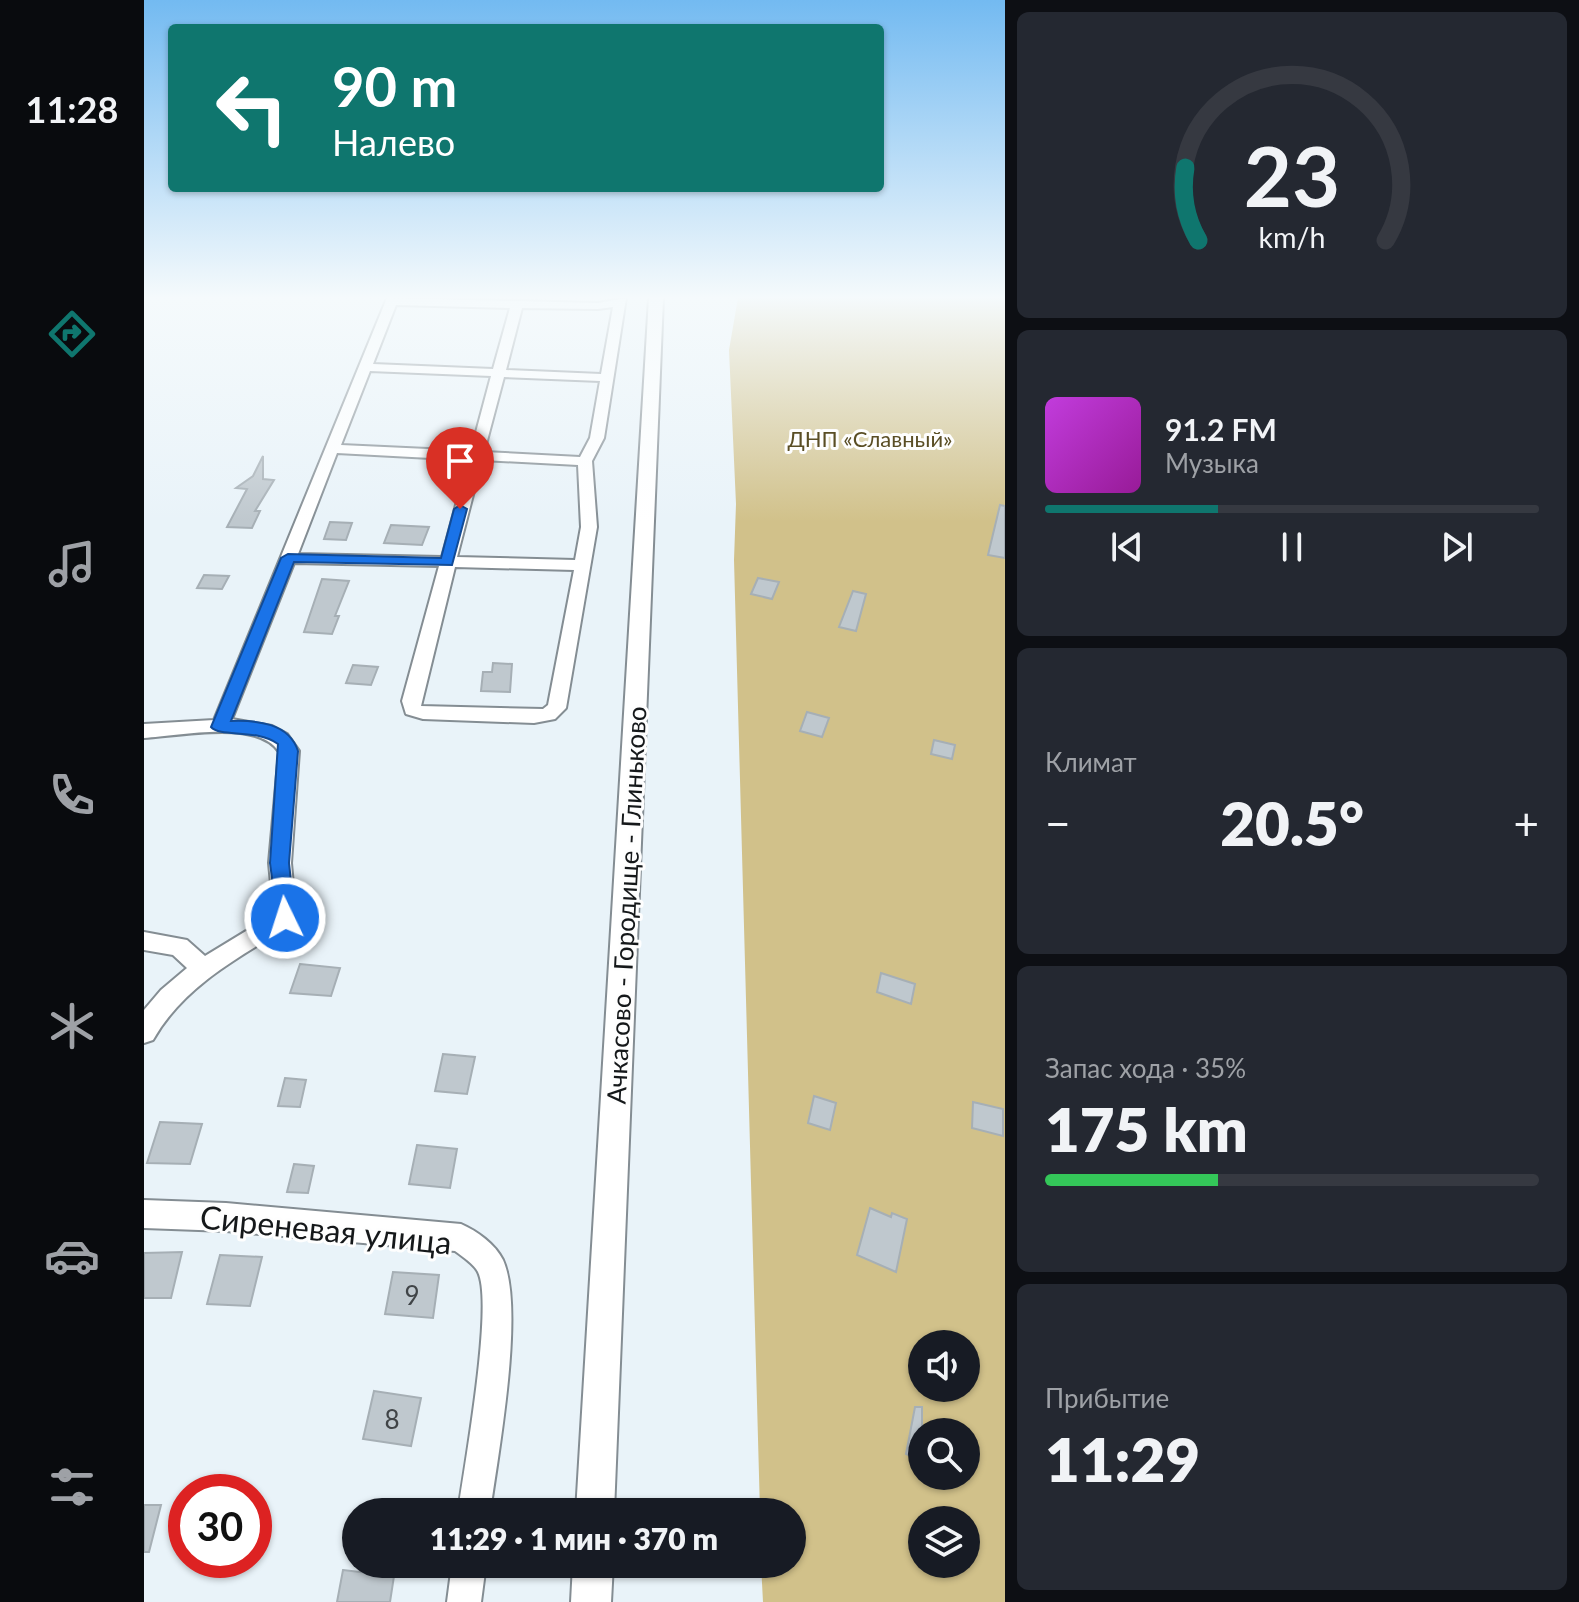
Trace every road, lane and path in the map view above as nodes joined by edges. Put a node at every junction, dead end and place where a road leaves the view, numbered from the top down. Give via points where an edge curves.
1 (363, 373) edge
2 (491, 373) edge
3 (496, 373) junction
4 (608, 373) edge
5 (652, 373) edge
6 (607, 378) junction
7 (332, 449) junction
8 (474, 457) junction
9 (585, 461) junction
10 (288, 558) junction
11 (447, 562) junction
12 (583, 565) junction
13 (220, 727) junction
14 (144, 731) edge
15 (144, 941) edge
16 (204, 969) junction
17 (144, 1032) edge
18 (144, 1214) edge
19 (476, 1498) edge
20 (596, 1498) edge
21 (467, 1578) edge
22 (592, 1578) edge
23 (464, 1602) edge
24 (591, 1602) edge

1 - 7 street
2 - 3 street
3 - 6 street
3 - 8 street
4 - 6 street
5 - 20 street, Ачкасово - Городище - Глиньково
6 - 9 street via 597,438
7 - 8 street
7 - 10 street
8 - 9 street
8 - 11 street
9 - 12 street via 589,527
10 - 11 street
10 - 13 street
11 - 12 street
11 - 12 street via 413,710 534,717 557,708
13 - 14 street
13 - 16 street via 252,726 286,741 280,863 285,918
15 - 16 street via 179,947
16 - 17 street
18 - 19 street, Сиреневая улица via 461,1238 492,1267 496,1322
21 - 23 street
22 - 24 street

